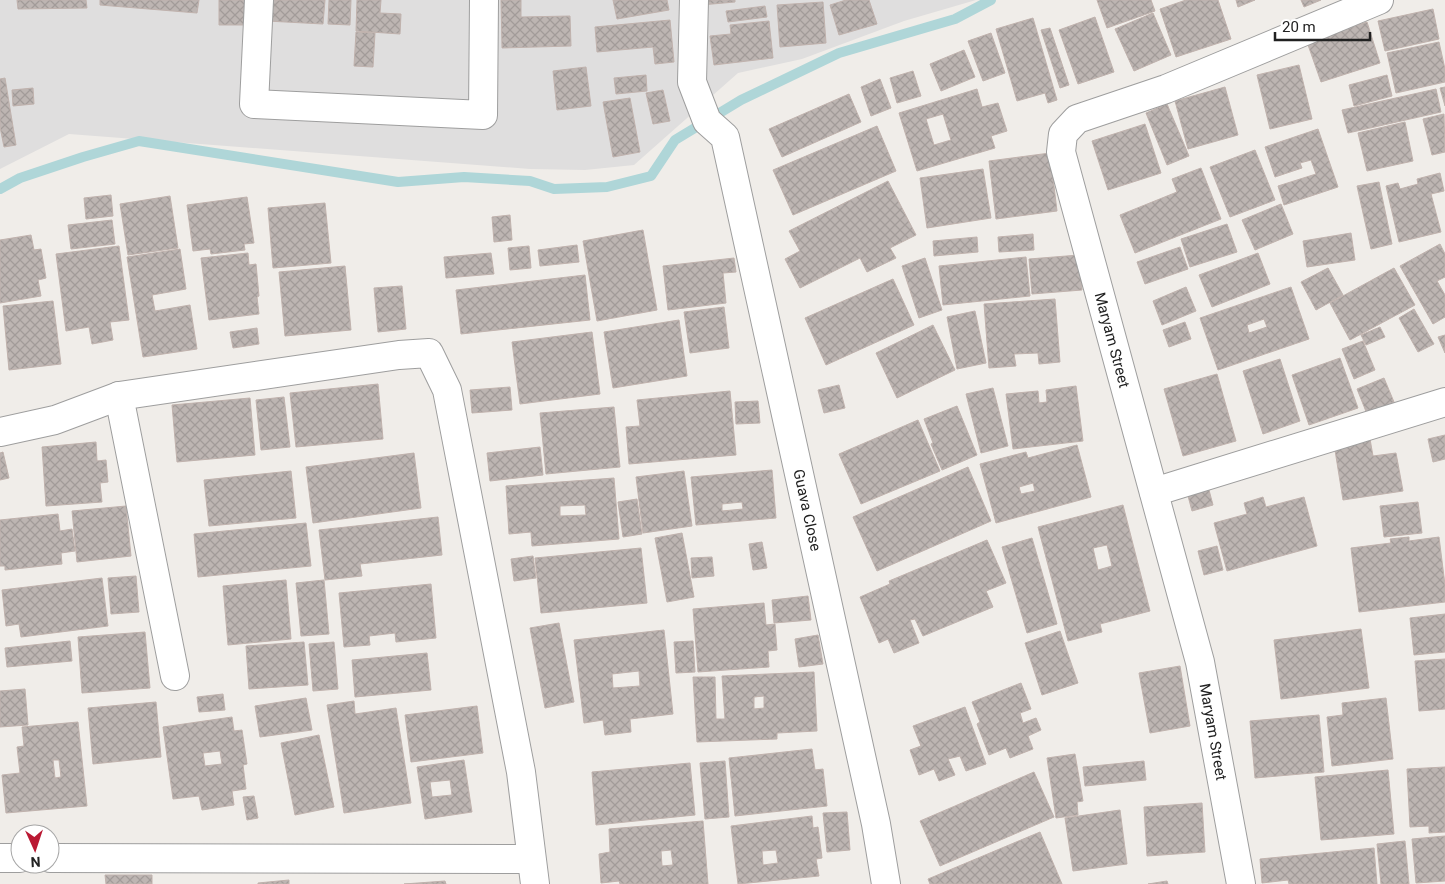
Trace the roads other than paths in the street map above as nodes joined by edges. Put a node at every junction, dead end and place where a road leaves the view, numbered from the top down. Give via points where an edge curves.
1 (259, 0) edge
2 (484, 0) edge
3 (694, 0) edge
4 (1379, 0) edge
5 (119, 396) junction
6 (1445, 402) edge
7 (0, 432) edge
8 (1154, 492) junction
9 (175, 676) dead end
10 (60, 858) edge
11 (533, 872) edge
12 (886, 884) edge
13 (1241, 884) edge

1 - 2 street via 254,104 483,115
3 - 12 street, Guava Close via 692,82 707,121 725,137 876,824
4 - 8 street, Maryam Street via 1166,88 1077,118 1063,134 1061,152
5 - 7 street via 55,420
5 - 9 street
5 - 11 street via 399,354 429,353 447,390 521,772
6 - 8 street
8 - 13 street, Maryam Street via 1200,662
10 - 11 street

